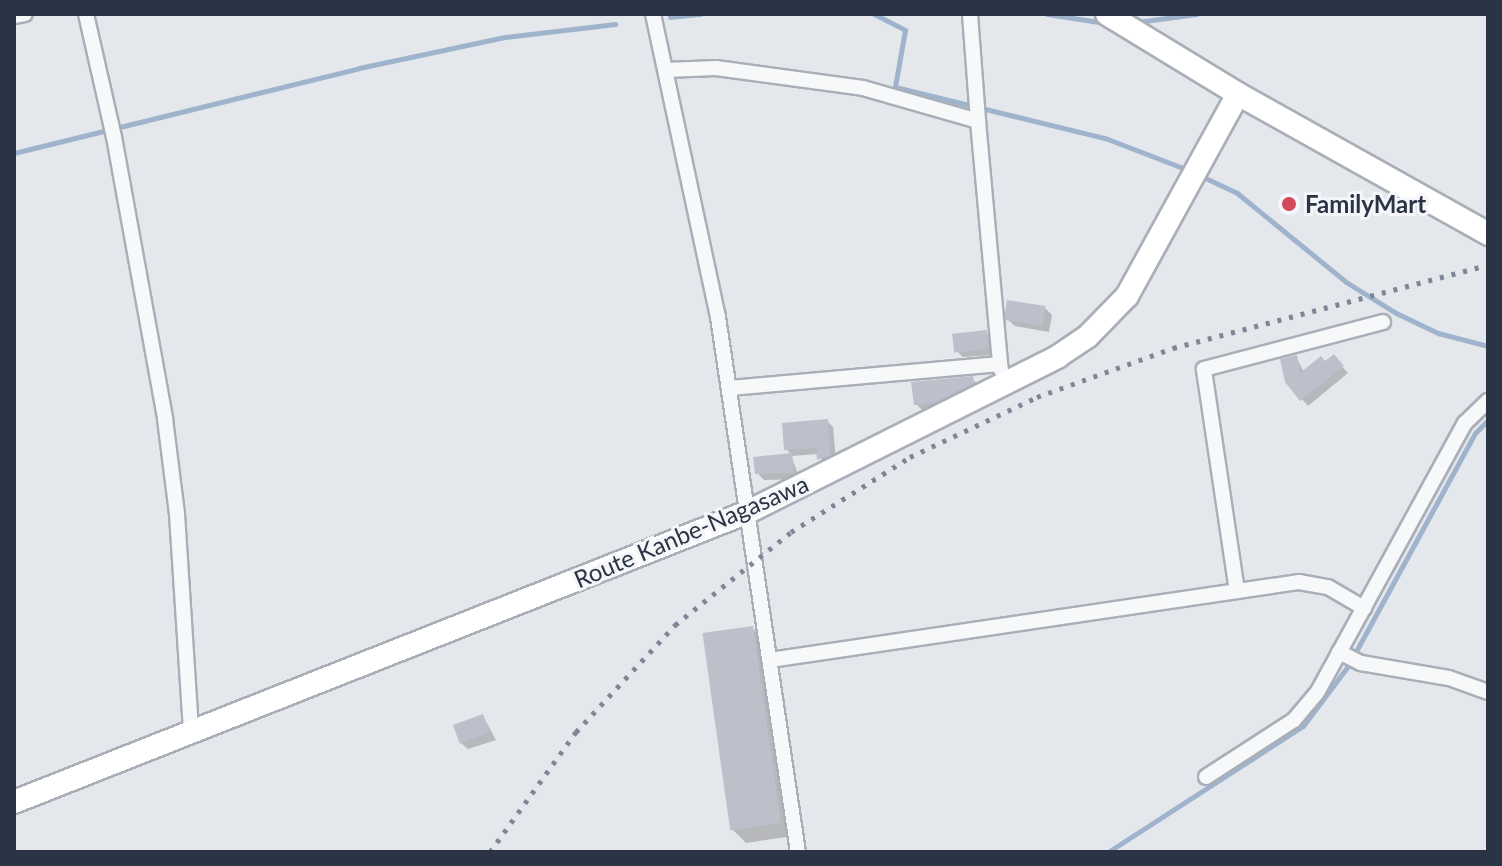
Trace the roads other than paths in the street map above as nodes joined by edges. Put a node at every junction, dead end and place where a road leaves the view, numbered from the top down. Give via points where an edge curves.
1 (25, 14) edge
2 (86, 14) edge
3 (653, 14) edge
4 (970, 14) edge
5 (1107, 14) edge
6 (14, 16) edge
7 (666, 70) junction
8 (1238, 94) junction
9 (978, 119) junction
10 (1488, 234) edge
11 (1383, 322) dead end
12 (1002, 375) junction
13 (730, 388) junction
14 (1488, 401) edge
15 (748, 512) junction
16 (1237, 591) junction
17 (1364, 608) junction
18 (1341, 653) junction
19 (770, 660) junction
20 (1488, 692) edge
21 (191, 732) junction
22 (1206, 777) dead end
23 (14, 802) edge
24 (798, 852) edge

1 - 6 street
2 - 21 street via 114,134 167,435
3 - 7 street
4 - 9 street
5 - 8 main road
7 - 9 street via 716,68 863,88
7 - 13 street
8 - 10 main road
8 - 12 main road, Route Kanbe-Nagasawa via 1145,268 1118,306 1088,336
9 - 12 street
11 - 16 street via 1204,369
12 - 13 street
12 - 15 main road, Route Kanbe-Nagasawa
13 - 15 street
14 - 17 street via 1465,423
15 - 19 street
15 - 21 main road, Route Kanbe-Nagasawa
16 - 17 street via 1315,584
16 - 19 street
17 - 18 street
18 - 20 street via 1361,663 1449,678
18 - 22 street via 1294,720
19 - 24 street
21 - 23 main road, Route Kanbe-Nagasawa

